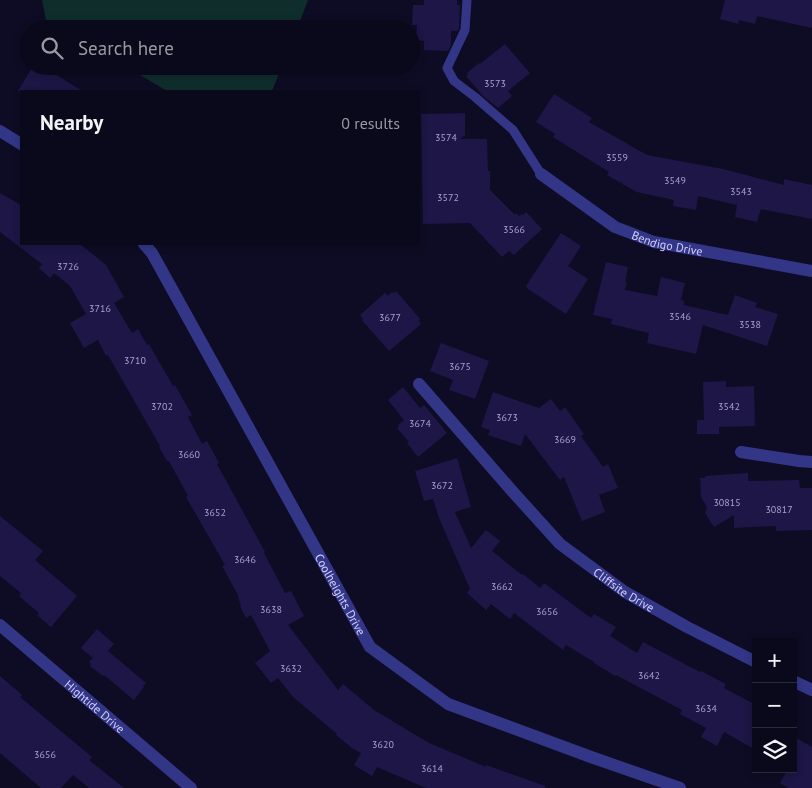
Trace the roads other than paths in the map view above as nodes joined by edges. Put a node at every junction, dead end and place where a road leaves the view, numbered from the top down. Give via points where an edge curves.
1 (467, 0) edge
2 (0, 131) edge
3 (20, 143) edge
4 (541, 174) joint
5 (145, 245) edge
6 (812, 271) edge
7 (419, 384) dead end
8 (741, 452) dead end
9 (812, 462) edge
10 (0, 625) edge
11 (752, 660) edge
12 (797, 683) edge
13 (812, 690) edge
14 (191, 788) edge
15 (680, 788) edge

1 - 4 lane via 465,30 447,68 454,81 513,130
2 - 3 street
4 - 6 street, Bendigo Drive via 615,227 654,242
5 - 15 street, Coolheights Drive via 370,646 448,704
7 - 11 street, Cliffsite Drive via 560,544 625,592
8 - 9 street
10 - 14 street, Hightide Drive
12 - 13 street

